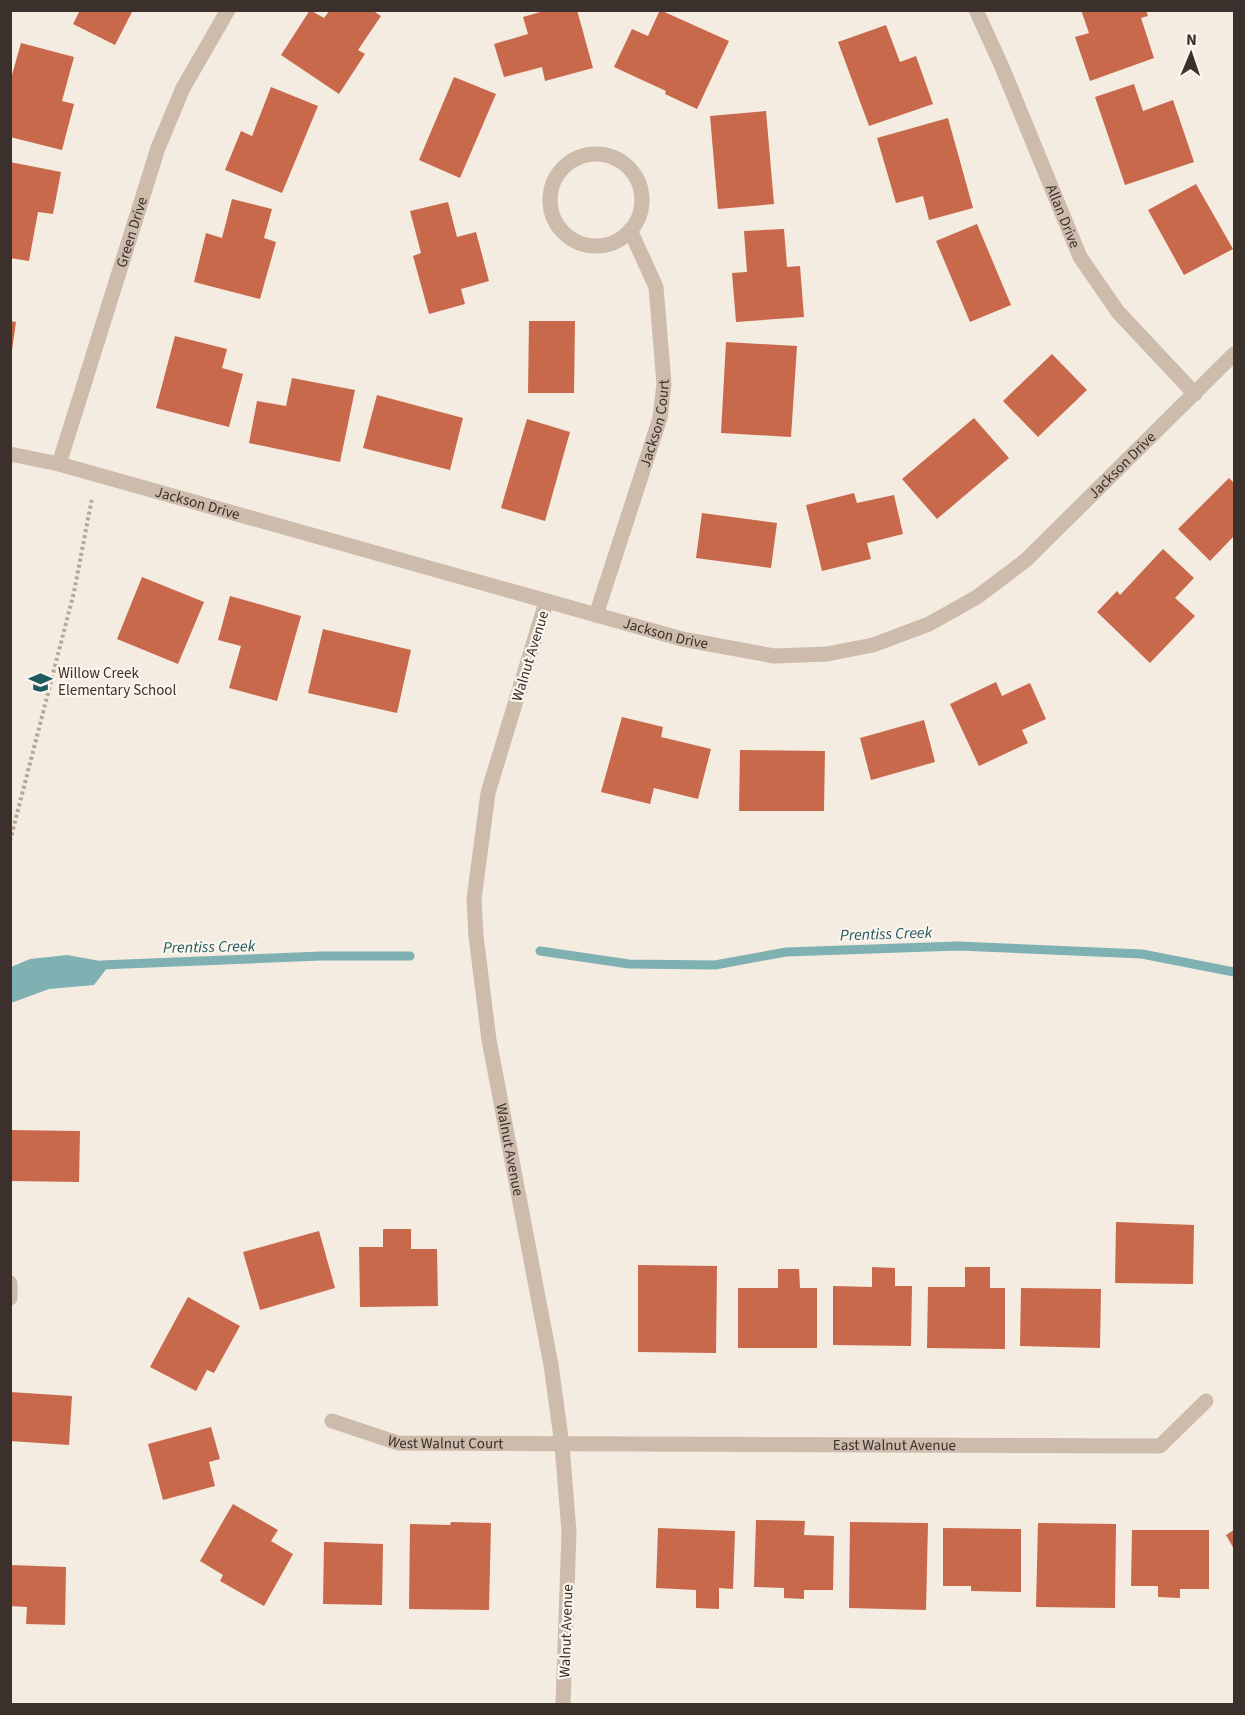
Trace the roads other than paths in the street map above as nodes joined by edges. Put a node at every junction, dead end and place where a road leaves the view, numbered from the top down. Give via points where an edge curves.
1 (228, 10) edge
2 (976, 10) edge
3 (630, 230) junction
4 (1234, 354) edge
5 (1195, 394) junction
6 (10, 454) edge
7 (59, 464) junction
8 (546, 602) junction
9 (596, 615) junction
10 (10, 1283) edge
11 (10, 1298) edge
12 (1206, 1401) dead end
13 (332, 1421) dead end
14 (562, 1445) junction
15 (563, 1704) edge

1 - 7 street, Green Drive via 183,88 158,148
2 - 5 street, Allan Drive via 1080,257 1118,312
3 - 3 street via 603,246 588,245 566,235 552,217 549,202 558,173 582,156 612,156 625,164 640,189 642,204
3 - 9 street, Jackson Court via 656,286 664,384 660,418
4 - 5 street, Jackson Drive
5 - 9 street, Jackson Drive via 1026,560 977,597 929,624 873,645 827,654 774,656 682,639
6 - 7 street, Jackson Drive
7 - 8 street, Jackson Drive
8 - 9 street, Jackson Drive
8 - 14 street, Walnut Avenue via 488,793 474,899 489,1040 552,1365
10 - 11 street
12 - 14 street, East Walnut Avenue via 1160,1446
13 - 14 street, West Walnut Court via 398,1443
14 - 15 street, Walnut Avenue via 569,1532

